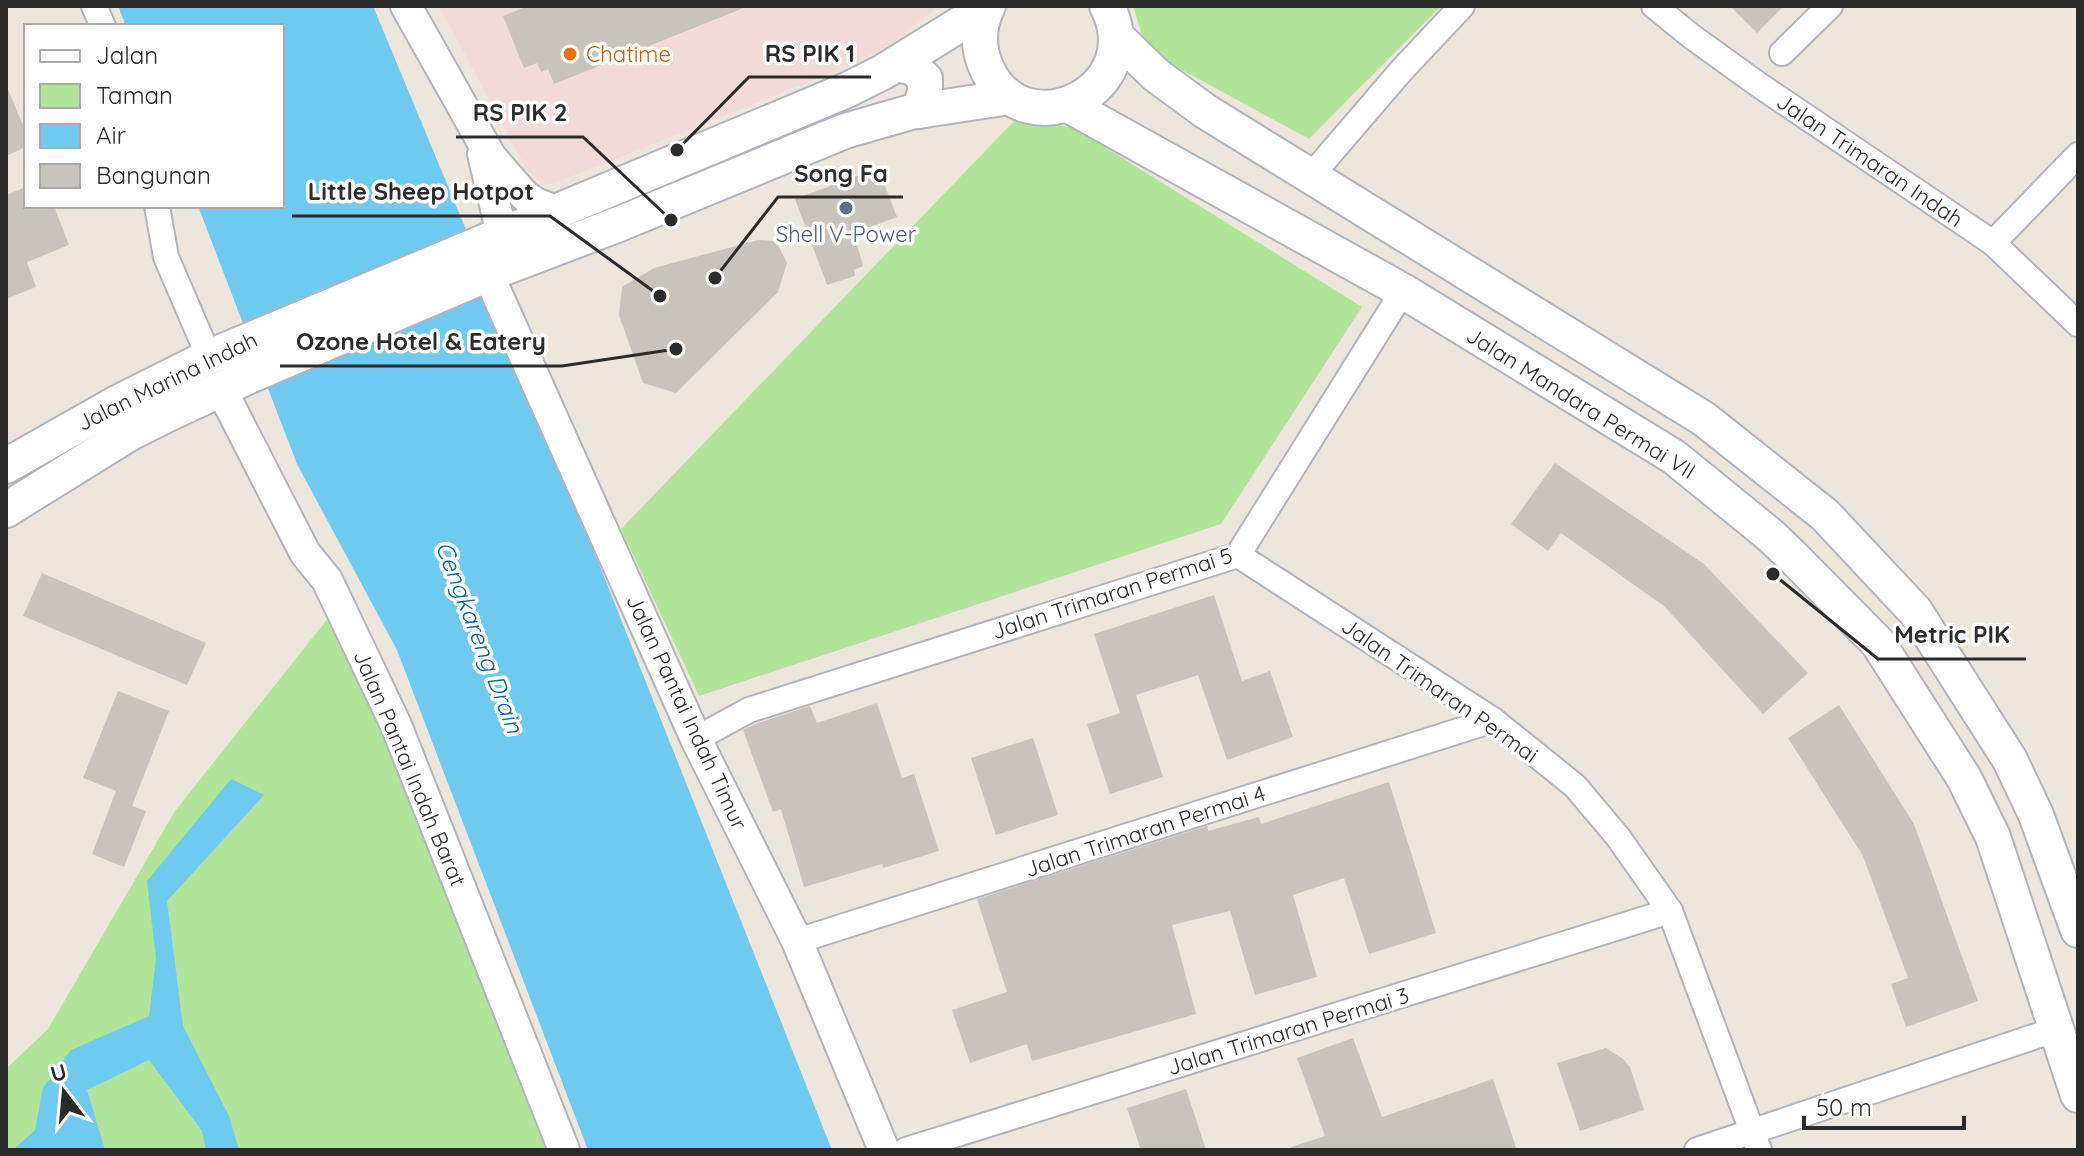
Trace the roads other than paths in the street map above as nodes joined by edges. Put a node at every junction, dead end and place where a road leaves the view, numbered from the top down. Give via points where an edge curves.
1 (406, 6) edge
2 (1462, 6) edge
3 (1654, 6) edge
4 (1830, 6) edge
5 (987, 7) edge
6 (1112, 22) edge
7 (1782, 53) dead end
8 (896, 64) junction
9 (1010, 97) junction
10 (1068, 105) junction
11 (919, 111) junction
12 (479, 140) junction
13 (2078, 155) edge
14 (1310, 177) junction
15 (157, 208) edge
16 (556, 211) junction
17 (1993, 243) junction
18 (488, 257) junction
19 (1403, 291) junction
20 (2078, 324) edge
21 (224, 351) junction
22 (234, 383) junction
23 (159, 400) junction
24 (6, 466) edge
25 (6, 510) edge
26 (1238, 555) junction
27 (1493, 720) junction
28 (696, 739) junction
29 (1670, 911) junction
30 (2075, 912) edge
31 (797, 941) junction
32 (2057, 1029) junction
33 (2078, 1095) edge
34 (1757, 1141) edge
35 (564, 1150) edge
36 (884, 1150) edge
37 (906, 1150) edge
38 (1697, 1150) edge

1 - 12 street, Jalan Pantai Indah Timur
2 - 14 street
3 - 17 street, Jalan Trimaran Indah via 1759,85
4 - 7 street
5 - 8 main road, Jalan Marina Indah
5 - 9 main road via 979,32 981,58 992,80
6 - 10 main road via 1114,59 1104,79
6 - 14 main road via 1156,75
8 - 11 main road via 914,68 925,79
8 - 16 main road, Jalan Marina Indah via 847,90
9 - 10 main road via 1039,107
9 - 11 main road, Jalan Marina Indah
10 - 19 main road, Jalan Mandara Permai VII
11 - 18 main road, Jalan Marina Indah via 845,131 619,224
12 - 16 street, Jalan Pantai Indah Timur via 524,195
12 - 18 street, Jalan Pantai Indah Timur via 499,213
13 - 17 street
14 - 30 main road via 1704,419 1825,515 1915,611 2010,760
15 - 21 street via 166,257
16 - 18 main road, Jalan Marina Indah
17 - 20 street, Jalan Trimaran Indah
18 - 21 main road, Jalan Marina Indah
18 - 22 main road, Jalan Marina Indah
18 - 28 street, Jalan Pantai Indah Timur
19 - 26 street, Jalan Trimaran Permai 5
19 - 32 main road, Jalan Mandara Permai VII via 1674,457 1770,535 1878,643 1964,778 1993,837
21 - 22 main road, Jalan Pantai Indah Barat via 215,381
21 - 23 main road, Jalan Marina Indah
22 - 23 main road, Jalan Marina Indah
22 - 35 street, Jalan Pantai Indah Barat via 305,553 327,580 396,725
23 - 24 main road, Jalan Marina Indah via 39,445
23 - 25 main road, Jalan Marina Indah via 130,433
26 - 27 street, Jalan Trimaran Permai
26 - 28 street, Jalan Trimaran Permai 5 via 749,710
27 - 29 street, Jalan Trimaran Permai via 1575,786
27 - 31 street, Jalan Trimaran Permai 4
28 - 31 street, Jalan Pantai Indah Timur
29 - 34 street, Jalan Trimaran Permai
29 - 37 street, Jalan Trimaran Permai 3
31 - 36 street, Jalan Pantai Indah Timur
32 - 33 main road, Jalan Mandara Permai VII
32 - 34 street
34 - 38 street

